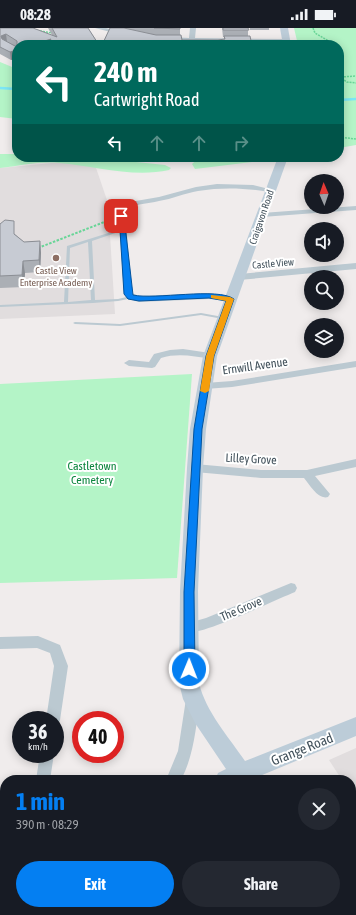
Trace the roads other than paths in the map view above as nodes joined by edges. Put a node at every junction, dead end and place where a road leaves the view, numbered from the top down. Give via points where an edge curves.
1 (98, 28) edge
2 (193, 28) edge
3 (284, 28) edge
4 (126, 34) edge
5 (162, 39) edge
6 (192, 40) joint
7 (286, 40) edge
8 (281, 162) edge
9 (269, 190) junction
10 (356, 208) edge
11 (262, 215) junction
12 (122, 230) junction
13 (90, 240) junction
14 (356, 266) edge
15 (240, 277) junction
16 (131, 297) junction
17 (230, 299) junction
18 (93, 302) junction
19 (66, 303) junction
20 (0, 306) edge
21 (223, 318) junction
22 (75, 322) dead end
23 (210, 356) junction
24 (129, 363) dead end
25 (356, 364) edge
26 (205, 386) junction
27 (356, 463) edge
28 (195, 468) junction
29 (307, 474) junction
30 (324, 494) dead end
31 (291, 588) dead end
32 (190, 628) junction
33 (0, 643) edge
34 (193, 699) junction
35 (54, 711) edge
36 (356, 726) edge
37 (46, 763) edge
38 (44, 775) edge
39 (176, 775) edge
40 (235, 775) edge
41 (243, 775) edge

1 - 4 street
2 - 6 street
3 - 7 street
5 - 6 street
8 - 9 street, Craigavon Road
9 - 11 street, Craigavon Road
9 - 12 street via 217,186 127,205 121,212
10 - 11 street
11 - 15 street, Craigavon Road
12 - 13 lane
12 - 16 street via 128,294
13 - 18 lane
13 - 19 lane via 68,247
14 - 15 street, Castle View
15 - 17 street, Craigavon Road
16 - 17 street via 139,299 209,296
16 - 18 lane
17 - 21 street, Craigavon Road
18 - 19 lane
19 - 20 lane
21 - 22 lane via 201,314 120,325
21 - 23 street, Craigavon Road
23 - 24 street via 181,351 167,352 156,356 152,365
23 - 26 street, Craigavon Road
25 - 26 street, Ernwill Avenue
26 - 28 street, Craigavon Road
27 - 29 street, Lilley Grove
28 - 29 street, Lilley Grove via 261,474
28 - 32 street, Craigavon Road via 189,592
29 - 30 street
31 - 32 street, The Grove
32 - 34 street, Craigavon Road via 189,683
33 - 35 street via 38,642 55,649 61,666
34 - 39 street via 186,748
34 - 40 street
36 - 41 street, Grange Road
37 - 38 street

